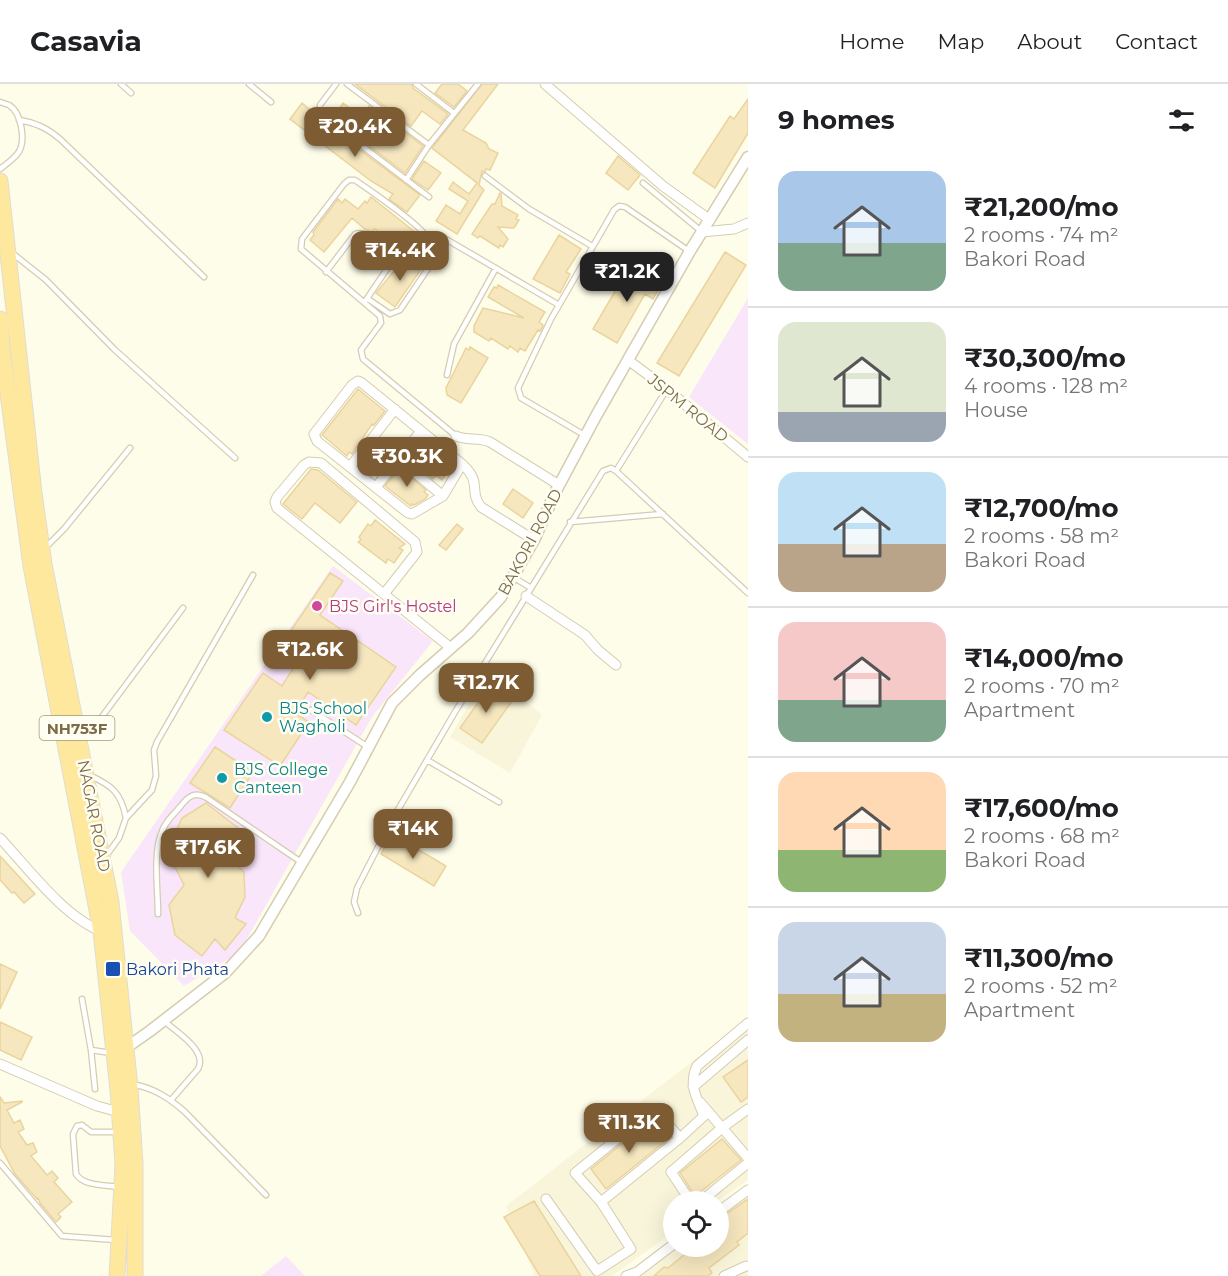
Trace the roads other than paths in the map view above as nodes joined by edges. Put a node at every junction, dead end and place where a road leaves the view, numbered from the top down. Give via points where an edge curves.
1 (121, 84) edge
2 (249, 84) edge
3 (336, 84) edge
4 (347, 84) edge
5 (416, 84) edge
6 (478, 84) edge
7 (545, 84) edge
8 (130, 93) dead end
9 (0, 102) edge
10 (271, 102) dead end
11 (454, 113) junction
12 (20, 120) junction
13 (429, 145) junction
14 (748, 157) edge
15 (0, 169) edge
16 (485, 177) dead end
17 (406, 180) junction
18 (0, 181) edge
19 (643, 183) dead end
20 (429, 197) dead end
21 (710, 220) junction
22 (748, 223) edge
23 (702, 232) junction
24 (444, 238) dead end
25 (592, 246) junction
26 (7, 250) junction
27 (690, 251) junction
28 (496, 268) junction
29 (326, 272) junction
30 (204, 277) dead end
31 (368, 299) junction
32 (363, 303) junction
33 (560, 305) junction
34 (0, 319) edge
35 (628, 360) junction
36 (447, 375) dead end
37 (667, 389) junction
38 (395, 409) junction
39 (421, 431) junction
40 (456, 436) joint
41 (586, 436) junction
42 (130, 448) dead end
43 (748, 457) edge
44 (235, 458) dead end
45 (400, 458) junction
46 (462, 464) junction
47 (350, 467) junction
48 (616, 471) junction
49 (559, 485) junction
50 (375, 487) junction
51 (443, 495) junction
52 (663, 514) junction
53 (570, 522) junction
54 (534, 540) junction
55 (42, 551) junction
56 (253, 575) dead end
57 (513, 577) junction
58 (529, 592) junction
59 (748, 593) edge
60 (384, 594) junction
61 (183, 608) dead end
62 (451, 648) junction
63 (616, 664) dead end
64 (311, 710) dead end
65 (79, 739) junction
66 (368, 747) junction
67 (427, 760) junction
68 (86, 774) junction
69 (499, 802) dead end
70 (126, 818) junction
71 (0, 838) edge
72 (103, 861) junction
73 (302, 862) junction
74 (358, 913) dead end
75 (158, 914) dead end
76 (101, 931) junction
77 (82, 999) dead end
78 (164, 1021) junction
79 (748, 1023) edge
80 (748, 1040) edge
81 (91, 1050) junction
82 (120, 1051) junction
83 (0, 1064) edge
84 (130, 1084) junction
85 (693, 1087) junction
86 (95, 1089) dead end
87 (697, 1098) junction
88 (171, 1100) junction
89 (748, 1109) edge
90 (119, 1112) junction
91 (723, 1127) junction
92 (120, 1131) junction
93 (680, 1138) junction
94 (748, 1158) edge
95 (0, 1163) edge
96 (748, 1163) edge
97 (122, 1187) junction
98 (748, 1190) edge
99 (684, 1191) edge
100 (714, 1191) edge
101 (266, 1196) dead end
102 (546, 1198) dead end
103 (601, 1202) junction
104 (729, 1204) edge
105 (119, 1240) junction
106 (663, 1252) edge
107 (747, 1267) edge
108 (117, 1276) edge
109 (135, 1276) edge
110 (626, 1276) edge
111 (724, 1276) edge

1 - 8 lane
2 - 10 lane
3 - 17 lane via 320,105 320,114
4 - 13 lane
5 - 11 lane
6 - 11 lane
7 - 21 street via 663,186
9 - 12 lane via 9,105
11 - 13 lane
12 - 15 lane via 20,152
12 - 30 lane via 37,123 54,133
13 - 17 lane
14 - 21 street, BAKORI ROAD
16 - 25 lane via 529,209
17 - 20 lane
18 - 26 highway, NAGAR ROAD / NH753F
19 - 23 lane
21 - 23 street, BAKORI ROAD
22 - 23 street via 734,229
23 - 27 street, BAKORI ROAD
24 - 28 lane
25 - 27 lane via 619,206
25 - 33 lane
26 - 44 lane via 46,280 115,350
26 - 55 highway, NAGAR ROAD / NH753F
27 - 35 street, BAKORI ROAD
28 - 33 lane
28 - 36 lane via 454,344
29 - 31 lane via 351,237 365,233 393,254
29 - 31 lane via 301,249 300,243 344,184 355,180 424,233 431,260 400,310 390,314
29 - 32 lane
31 - 32 lane
32 - 40 lane via 380,316 381,323 361,350 363,359
33 - 41 lane via 518,393
34 - 76 highway, NAGAR ROAD / NH753F via 31,566
35 - 37 street, JSPM ROAD
35 - 41 street, BAKORI ROAD
37 - 43 street, JSPM ROAD
37 - 48 lane
38 - 39 street
38 - 47 street
38 - 47 street via 358,381 316,430 317,441
39 - 45 street
39 - 46 street
40 - 49 street via 486,440
41 - 49 street, BAKORI ROAD
42 - 55 lane
45 - 50 street
45 - 51 street
46 - 51 street
46 - 54 street via 472,472 481,507
47 - 50 street
48 - 52 lane
48 - 53 lane via 603,471
49 - 54 street, BAKORI ROAD
50 - 51 street via 412,514
52 - 53 lane
52 - 59 lane
53 - 58 lane
54 - 57 street, BAKORI ROAD
55 - 65 highway, NAGAR ROAD / NH753F
56 - 70 lane via 157,742 152,790
57 - 58 lane
57 - 62 street, BAKORI ROAD via 487,614
58 - 63 street
58 - 67 lane
60 - 60 street via 277,508 277,497 309,462 321,463 415,542 417,552
60 - 62 street
61 - 65 lane via 98,722
62 - 66 street, BAKORI ROAD via 392,703
64 - 66 lane
65 - 68 highway, NAGAR ROAD / NH753F
66 - 73 street, BAKORI ROAD
67 - 69 lane
67 - 74 lane via 357,888 354,902
68 - 70 lane via 108,784 118,794
68 - 72 highway, NAGAR ROAD / NH753F
70 - 72 lane via 119,838
71 - 76 street via 56,898 87,926
72 - 82 highway, NAGAR ROAD / NH753F via 111,902
73 - 75 lane via 207,798 193,795 172,815 161,834 157,853
73 - 78 street, BAKORI ROAD via 259,936 225,973
76 - 82 highway, NAGAR ROAD / NH753F
77 - 81 lane
78 - 82 street, BAKORI ROAD
78 - 88 lane via 201,1058 198,1069
79 - 85 street via 697,1066 692,1076
80 - 85 street
81 - 82 lane
81 - 86 lane
82 - 84 highway, NAGAR ROAD / NH753F
82 - 90 highway, NAGAR ROAD / NH753F
83 - 90 street
84 - 88 lane via 154,1090
84 - 109 highway, NAGAR ROAD / NH753F
85 - 87 street
87 - 91 street
87 - 93 street via 704,1116
88 - 101 lane
89 - 91 street
90 - 92 highway, NAGAR ROAD / NH753F
91 - 94 street
91 - 99 street via 671,1172
92 - 97 highway, NAGAR ROAD / NH753F
92 - 97 lane via 90,1132 82,1125 73,1134 78,1178
93 - 103 street
93 - 103 street via 654,1109 592,1159 575,1173
95 - 105 lane via 62,1236
96 - 100 street
97 - 105 highway, NAGAR ROAD / NH753F
98 - 104 street
102 - 103 street via 597,1271 631,1248
105 - 108 highway, NAGAR ROAD / NH753F
106 - 110 street
107 - 111 street

